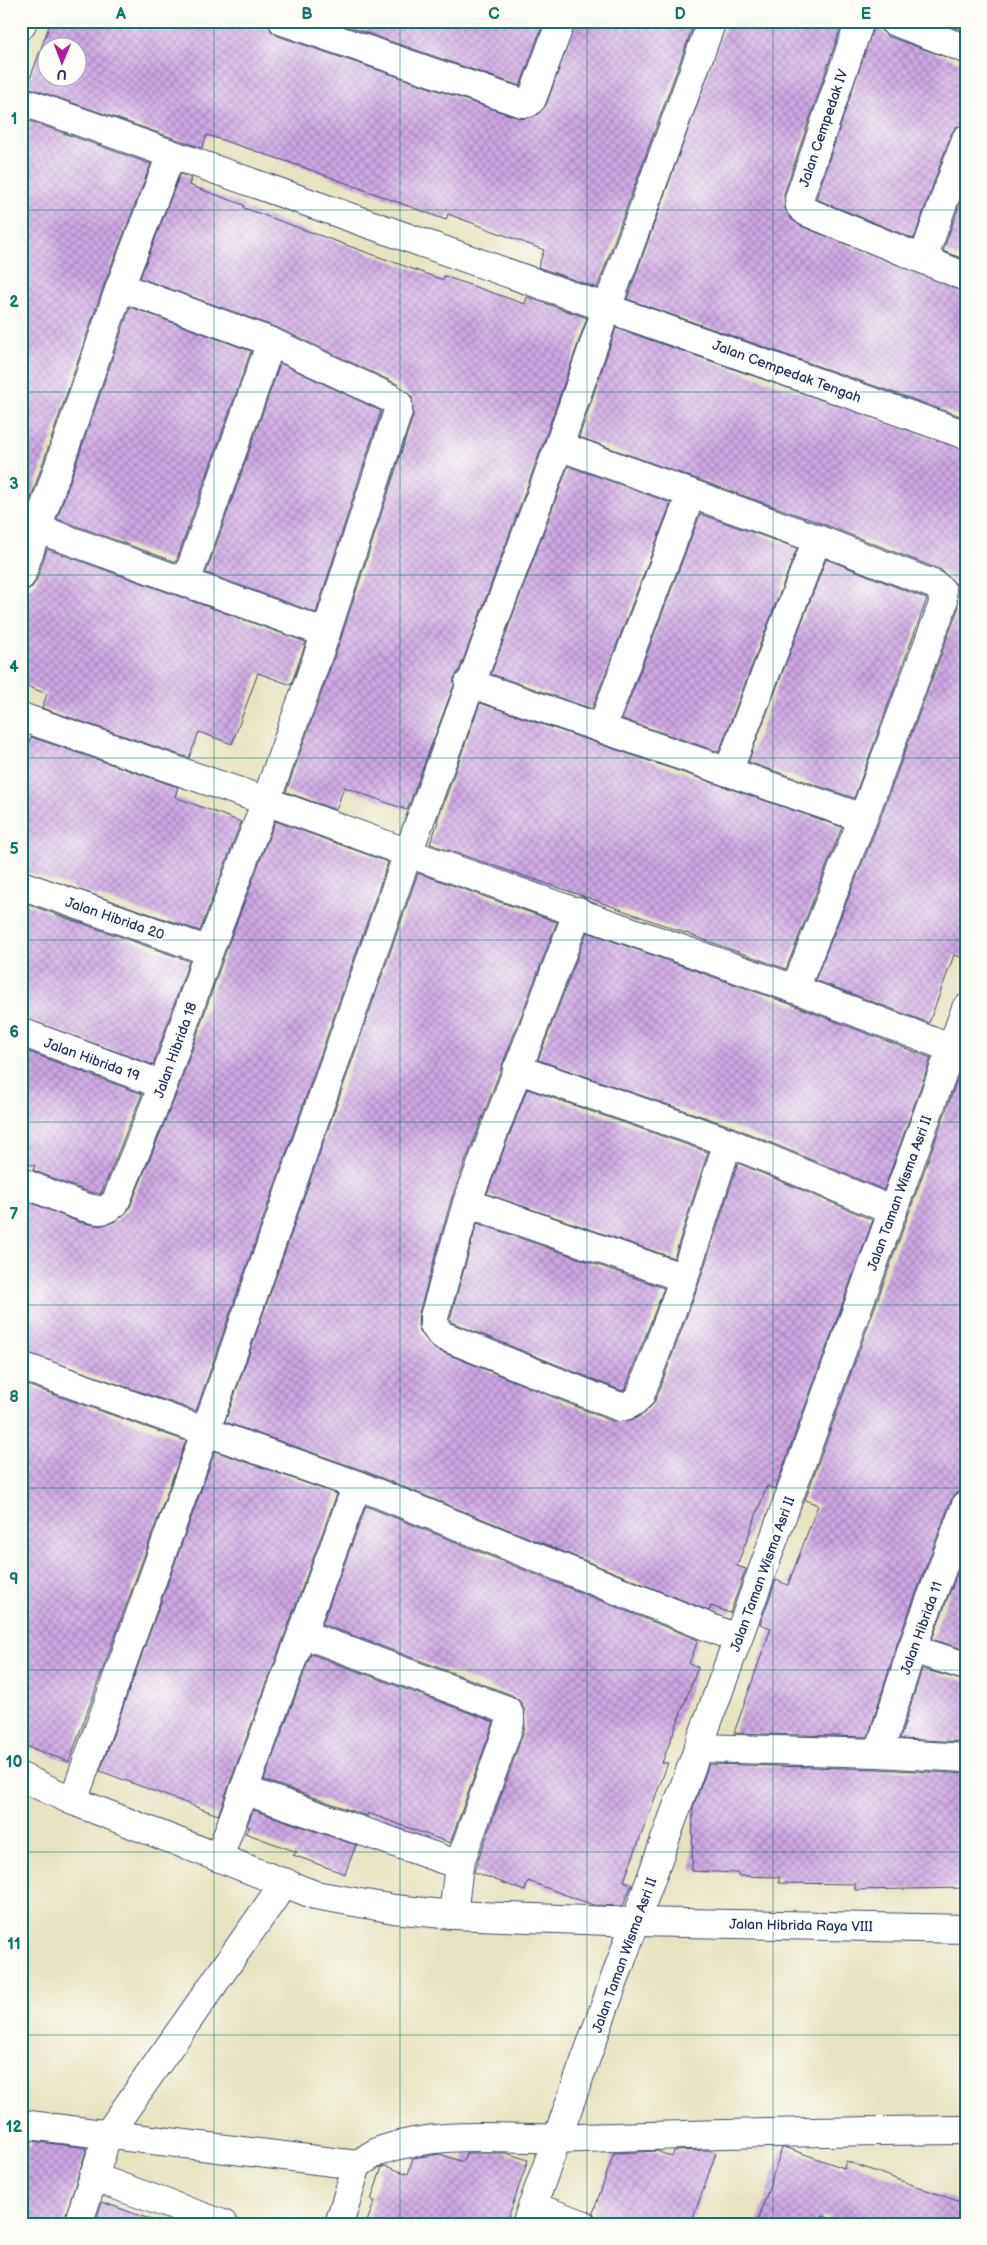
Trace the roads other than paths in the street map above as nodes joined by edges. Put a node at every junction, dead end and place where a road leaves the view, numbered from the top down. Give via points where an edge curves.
1 (23, 21) edge
2 (284, 21) edge
3 (561, 21) edge
4 (712, 21) edge
5 (860, 21) edge
6 (893, 21) edge
7 (21, 26) edge
8 (966, 50) edge
9 (21, 101) edge
10 (966, 139) edge
11 (171, 154) junction
12 (924, 259) junction
13 (966, 277) edge
14 (120, 287) junction
15 (607, 307) junction
16 (271, 342) junction
17 (966, 435) edge
18 (559, 446) junction
19 (691, 494) junction
20 (38, 529) junction
21 (817, 539) junction
22 (21, 576) edge
23 (186, 582) junction
24 (326, 633) junction
25 (470, 683) junction
26 (21, 717) edge
27 (602, 727) junction
28 (728, 772) junction
29 (266, 801) junction
30 (863, 818) junction
31 (408, 853) junction
32 (21, 885) edge
33 (578, 911) junction
34 (209, 951) junction
35 (795, 989) junction
36 (966, 1008) edge
37 (21, 1032) edge
38 (958, 1052) edge
39 (517, 1069) junction
40 (163, 1085) junction
41 (728, 1142) junction
42 (21, 1182) edge
43 (467, 1203) junction
44 (893, 1211) junction
45 (684, 1278) junction
46 (21, 1366) edge
47 (205, 1433) junction
48 (357, 1486) junction
49 (964, 1516) edge
50 (303, 1634) junction
51 (738, 1638) junction
52 (912, 1649) junction
53 (966, 1666) edge
54 (699, 1748) junction
55 (879, 1753) junction
56 (966, 1758) edge
57 (21, 1777) edge
58 (244, 1790) junction
59 (73, 1801) junction
60 (220, 1857) junction
61 (459, 1865) junction
62 (285, 1882) junction
63 (453, 1915) junction
64 (636, 1922) junction
65 (966, 1929) edge
66 (21, 2124) edge
67 (966, 2130) edge
68 (108, 2134) junction
69 (557, 2139) junction
70 (356, 2165) junction
71 (93, 2177) junction
72 (529, 2215) edge
73 (78, 2224) edge
74 (223, 2224) edge
75 (339, 2224) edge
76 (582, 2224) edge

1 - 7 street
2 - 3 street via 522,103 528,103 532,98
4 - 15 street
5 - 12 street, Jalan Cempedak IV via 799,203 807,212
6 - 8 street
9 - 11 street, Jalan Cempedak Tengah
10 - 12 street
11 - 14 street
11 - 15 street, Jalan Cempedak Tengah
12 - 13 street, Jalan Cempedak IV
14 - 16 street
14 - 20 street
15 - 17 street, Jalan Cempedak Tengah
15 - 18 street
16 - 23 street
16 - 24 street, Jalan Hibrida 18 via 398,404
18 - 19 street
18 - 25 street
19 - 21 street
19 - 27 street
20 - 22 street
20 - 23 street
21 - 28 street
21 - 30 street via 935,585 944,597
23 - 24 street
24 - 29 street, Jalan Hibrida 18
25 - 27 street
25 - 31 street
26 - 29 street
27 - 28 street
28 - 30 street
29 - 31 street
29 - 34 street, Jalan Hibrida 18
30 - 35 street
31 - 33 street
31 - 47 street
32 - 34 street, Jalan Hibrida 20
33 - 35 street
33 - 39 street
34 - 40 street, Jalan Hibrida 18
35 - 38 street
36 - 38 street, Jalan Taman Wisma Asri II
37 - 40 street, Jalan Hibrida 19
38 - 44 street, Jalan Taman Wisma Asri II
39 - 41 street
39 - 43 street
40 - 42 street, Jalan Hibrida 18 via 115,1203 110,1208 85,1207
41 - 44 street
41 - 45 street
43 - 45 street
43 - 45 street via 434,1317 436,1330 441,1335 620,1406 628,1406 640,1396
44 - 51 street, Jalan Taman Wisma Asri II
46 - 47 street
47 - 48 street
47 - 59 street
48 - 50 street
48 - 51 street
49 - 52 street, Jalan Hibrida 11
50 - 58 street
50 - 61 street via 507,1710 510,1723
51 - 54 street, Jalan Taman Wisma Asri II
52 - 53 street
52 - 55 street, Jalan Hibrida 11
54 - 55 street
54 - 64 street, Jalan Taman Wisma Asri II
55 - 56 street
57 - 59 street, Jalan Hibrida Raya VIII
58 - 60 street
58 - 61 street
59 - 60 street, Jalan Hibrida Raya VIII
60 - 62 street, Jalan Hibrida Raya VIII
61 - 63 street
62 - 63 street, Jalan Hibrida Raya VIII via 315,1894 394,1909
62 - 68 street
63 - 64 street, Jalan Hibrida Raya VIII
64 - 65 street, Jalan Hibrida Raya VIII
64 - 69 street, Jalan Taman Wisma Asri II
66 - 68 street
67 - 69 street
68 - 70 street
68 - 71 street
69 - 70 street via 467,2136 425,2140 381,2150
69 - 72 street, Jalan Taman Wisma Asri II
70 - 75 street
71 - 73 street
71 - 74 street
72 - 76 street, Jalan Taman Wisma Asri II

